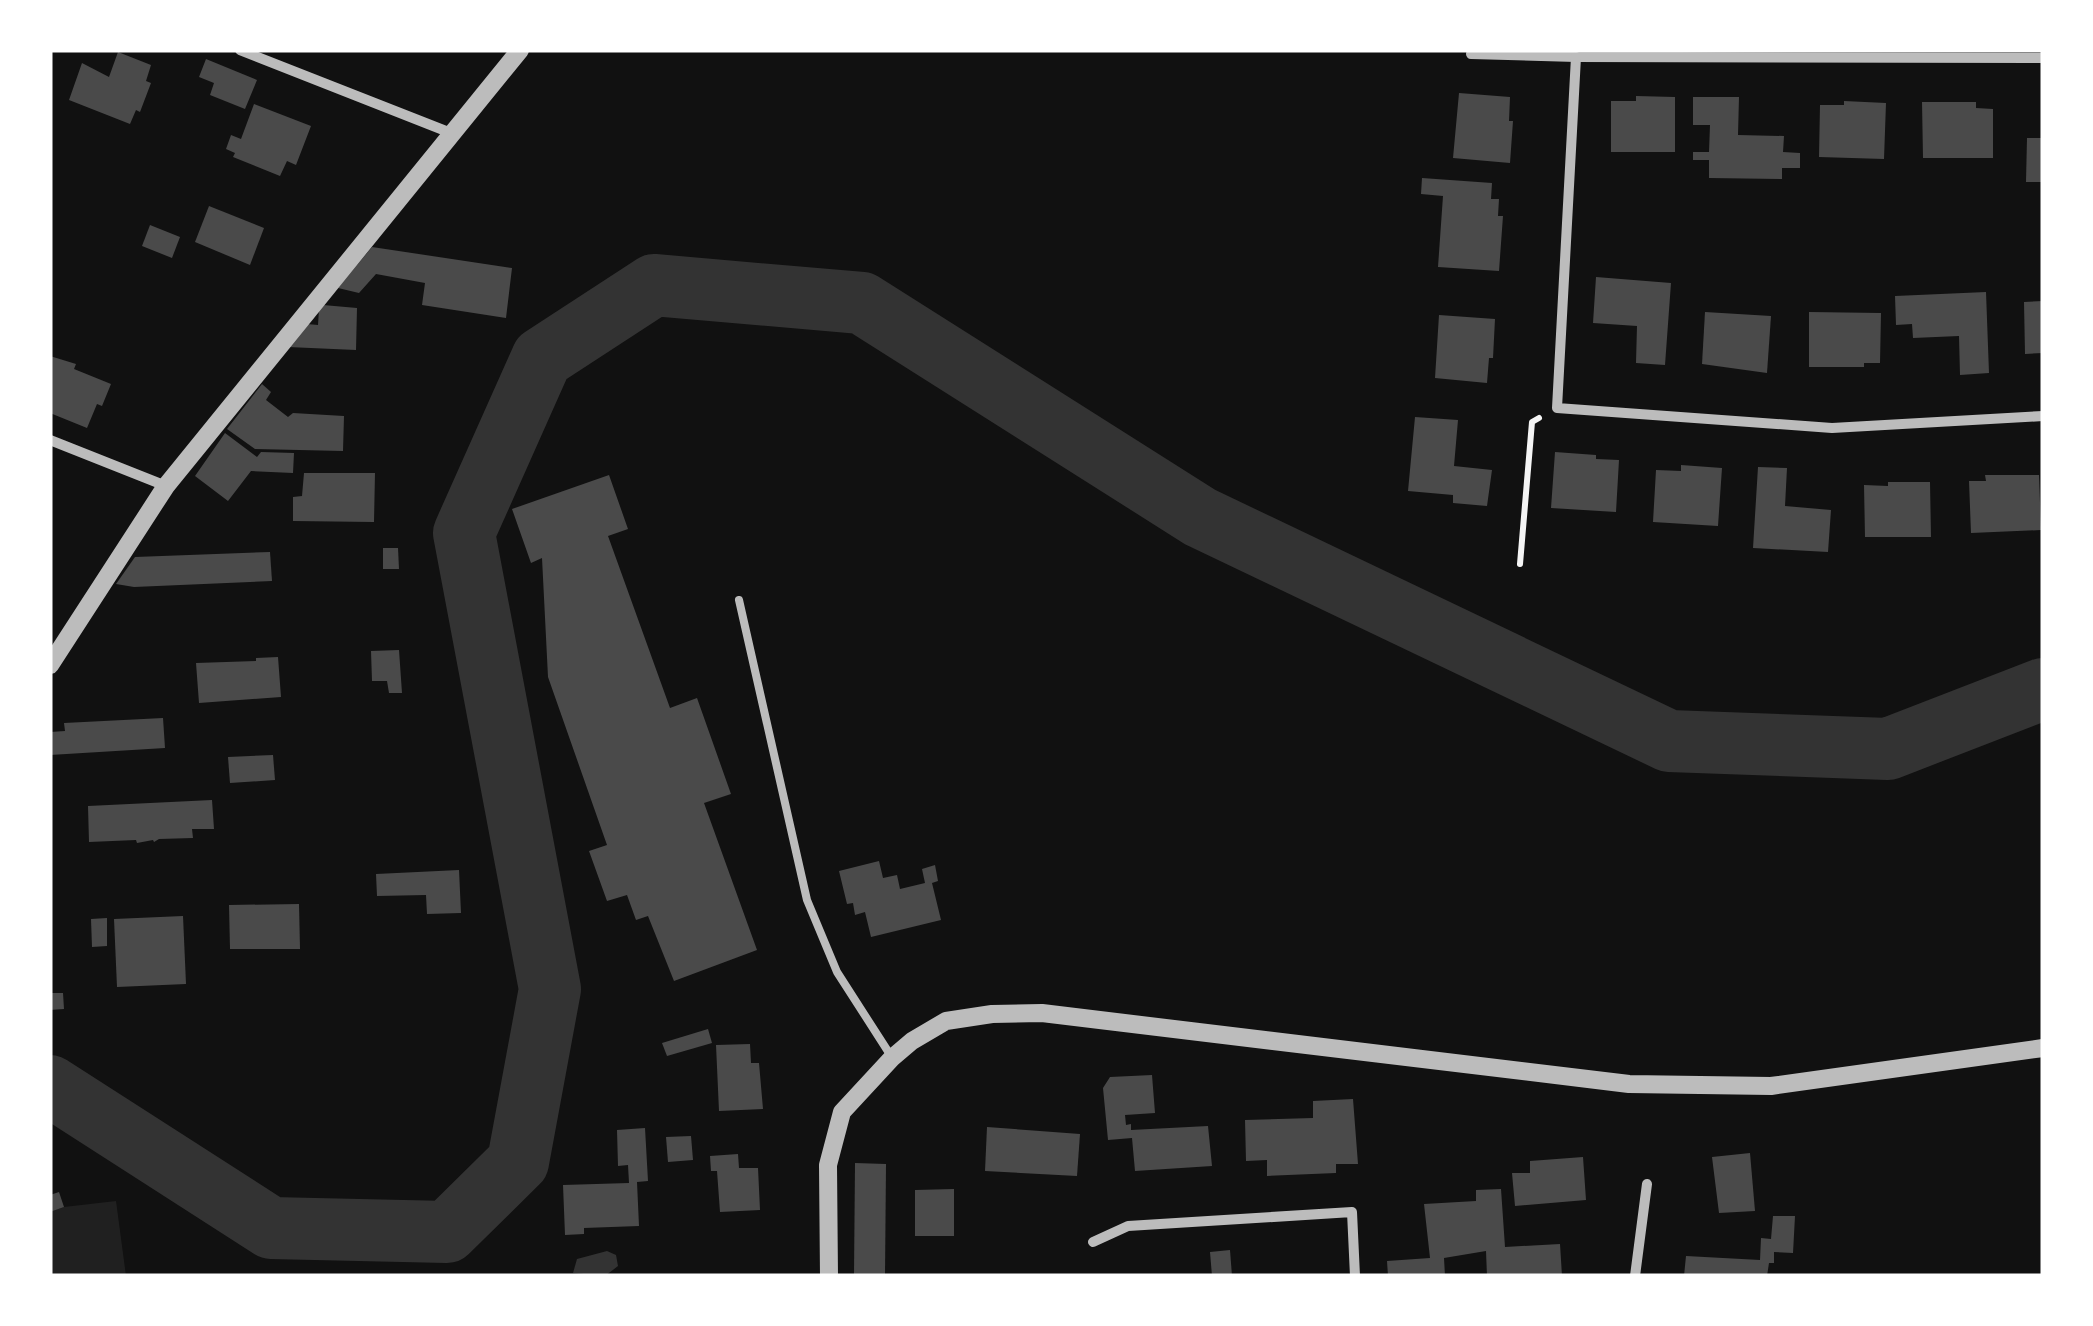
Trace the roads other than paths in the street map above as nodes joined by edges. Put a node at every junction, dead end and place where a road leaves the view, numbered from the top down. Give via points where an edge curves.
1 (240, 50) edge
2 (520, 50) edge
3 (1472, 54) dead end
4 (1576, 57) junction
5 (2043, 58) edge
6 (451, 133) junction
7 (2043, 416) edge
8 (50, 440) edge
9 (166, 486) junction
10 (738, 600) dead end
11 (50, 665) edge
12 (2043, 1048) edge
13 (892, 1058) junction
14 (1646, 1184) dead end
15 (1093, 1242) dead end
16 (828, 1276) edge
17 (1355, 1276) edge
18 (1635, 1276) edge

1 - 6 street
2 - 6 street
3 - 4 street
4 - 5 street
4 - 7 street via 1557,408 1832,428
6 - 9 street
8 - 9 street
9 - 11 street
10 - 13 lane via 807,900 836,972
12 - 13 street via 1771,1086 1629,1084 1042,1013 946,1021
13 - 16 street via 842,1112 828,1165
14 - 18 street
15 - 17 street via 1128,1226 1352,1212

